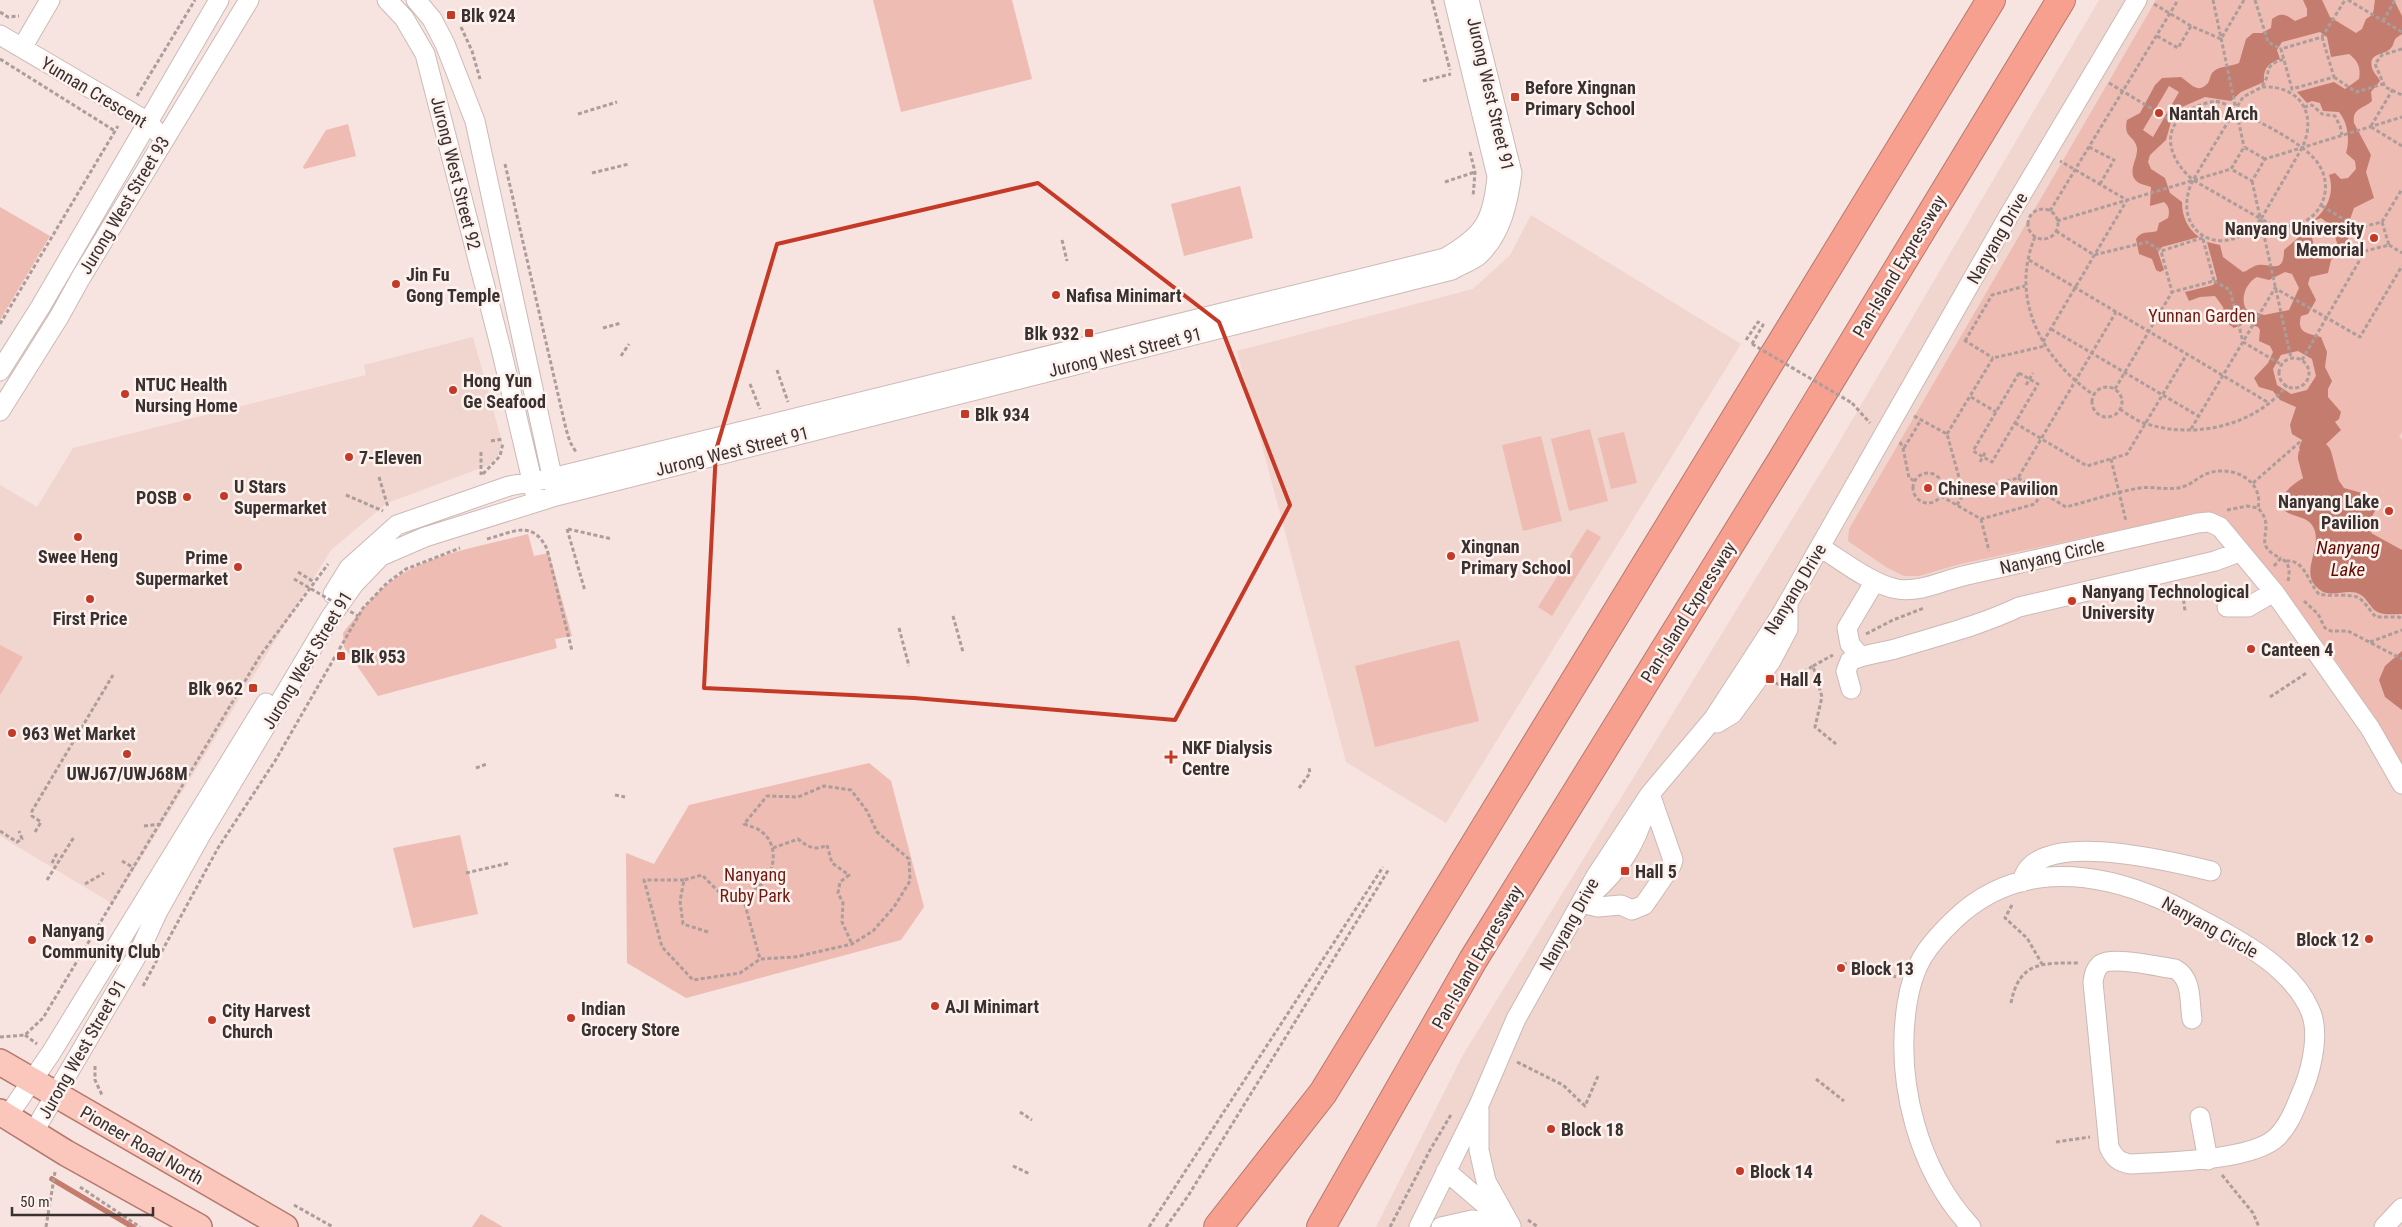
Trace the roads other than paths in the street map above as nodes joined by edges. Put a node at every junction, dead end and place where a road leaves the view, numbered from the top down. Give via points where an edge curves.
1 (50, 0) edge
2 (219, 0) edge
3 (249, 0) edge
4 (387, 0) edge
5 (416, 0) edge
6 (1454, 0) edge
7 (1469, 0) edge
8 (1992, 0) edge
9 (2061, 0) edge
10 (2144, 1) edge
11 (0, 35) edge
12 (22, 48) junction
13 (475, 121) junction
14 (148, 122) junction
15 (445, 130) junction
16 (164, 140) junction
17 (0, 371) edge
18 (0, 411) edge
19 (552, 478) junction
20 (532, 482) junction
21 (556, 496) junction
22 (537, 502) junction
23 (1820, 547) junction
24 (2240, 552) junction
25 (1875, 580) junction
26 (2281, 588) junction
27 (2227, 607) dead end
28 (1860, 656) junction
29 (1851, 689) dead end
30 (2402, 784) edge
31 (1650, 794) junction
32 (2211, 871) dead end
33 (2022, 882) junction
34 (1581, 903) junction
35 (2192, 1019) dead end
36 (0, 1062) edge
37 (32, 1081) junction
38 (56, 1093) junction
39 (1322, 1093) junction
40 (1479, 1105) junction
41 (4, 1115) edge
42 (2200, 1116) dead end
43 (33, 1133) junction
44 (2208, 1160) junction
45 (1446, 1171) junction
46 (1345, 1187) junction
47 (2402, 1208) edge
48 (1515, 1223) edge
49 (199, 1227) edge
50 (285, 1227) edge
51 (1218, 1227) edge
52 (1243, 1227) edge
53 (1321, 1227) edge
54 (1341, 1227) edge
55 (1419, 1227) edge
56 (1442, 1227) edge
57 (1971, 1227) edge
58 (2384, 1227) edge

1 - 12 street, Yunnan Crescent
2 - 14 street, Jurong West Street 93
3 - 16 street, Jurong West Street 93
4 - 15 street, Jurong West Street 92 via 404,18 425,54
5 - 13 street, Jurong West Street 92 via 432,19 445,44
6 - 19 street, Jurong West Street 91 via 1497,176 1487,223 1468,245 1445,258
7 - 21 street, Jurong West Street 91 via 1512,173 1508,202 1499,228 1479,255 1452,270
8 - 39 highway via 1761,383
9 - 46 highway, Pan-Island Expressway via 1483,944
10 - 23 street, Nanyang Drive via 2008,218
11 - 12 street, Yunnan Crescent
12 - 14 street, Yunnan Crescent
13 - 15 street
13 - 19 street, Jurong West Street 92
14 - 16 street, Yunnan Crescent
14 - 17 street, Jurong West Street 93
15 - 20 street, Jurong West Street 92
16 - 18 street, Jurong West Street 93
19 - 20 street, Jurong West Street 91
19 - 21 street, Jurong West Street 92
20 - 22 street, Jurong West Street 92
20 - 37 street, Jurong West Street 91 via 509,486 397,525 349,568
21 - 22 street, Jurong West Street 91
22 - 38 street, Jurong West Street 91 via 425,537 381,556 354,584 330,618 199,838 139,952
23 - 25 street, Nanyang Circle
23 - 31 street, Nanyang Drive via 1702,734
24 - 25 street, Nanyang Circle via 2220,527 2209,522 1965,575 1925,588 1895,589
24 - 26 street, Nanyang Circle via 2262,577
24 - 28 street via 2215,562 2019,606 1990,621 1881,653
25 - 28 street via 1846,628 1850,644
26 - 27 street via 2248,607
26 - 30 street, Nanyang Circle
28 - 29 street via 1850,661 1846,671
31 - 34 street, Nanyang Drive via 1611,850
31 - 34 street via 1673,860 1671,866 1639,908 1632,910 1621,905 1598,907
32 - 33 street via 2128,853 2085,852 2037,860 2024,871
33 - 44 street, Nanyang Circle via 2060,875 2096,879 2157,897 2258,953 2285,975 2304,1000 2311,1013 2313,1041 2308,1076 2289,1122 2275,1139 2266,1144
33 - 57 street, Nanyang Circle via 1997,890 1970,905 1924,951 1911,981 1904,1021 1911,1112 1936,1180 1953,1208
34 - 40 street, Nanyang Drive via 1516,1019
35 - 44 street, Nanyang Circle via 2187,980 2175,969 2111,960 2095,971 2093,982 2112,1155 2120,1162 2130,1164
36 - 37 main road, Pioneer Road North
37 - 38 main road, Pioneer Road North
37 - 41 street, Jurong West Street 91
38 - 43 street, Jurong West Street 91
38 - 50 main road, Pioneer Road North
39 - 51 highway
39 - 52 highway
40 - 45 street, Nanyang Drive
40 - 48 street via 1479,1150 1486,1181
41 - 43 main road
42 - 44 street
43 - 49 main road
45 - 48 street
45 - 55 street, Nanyang Drive
46 - 53 highway, Pan-Island Expressway
46 - 54 highway via 1347,1209
47 - 58 street
48 - 56 street via 1472,1220

